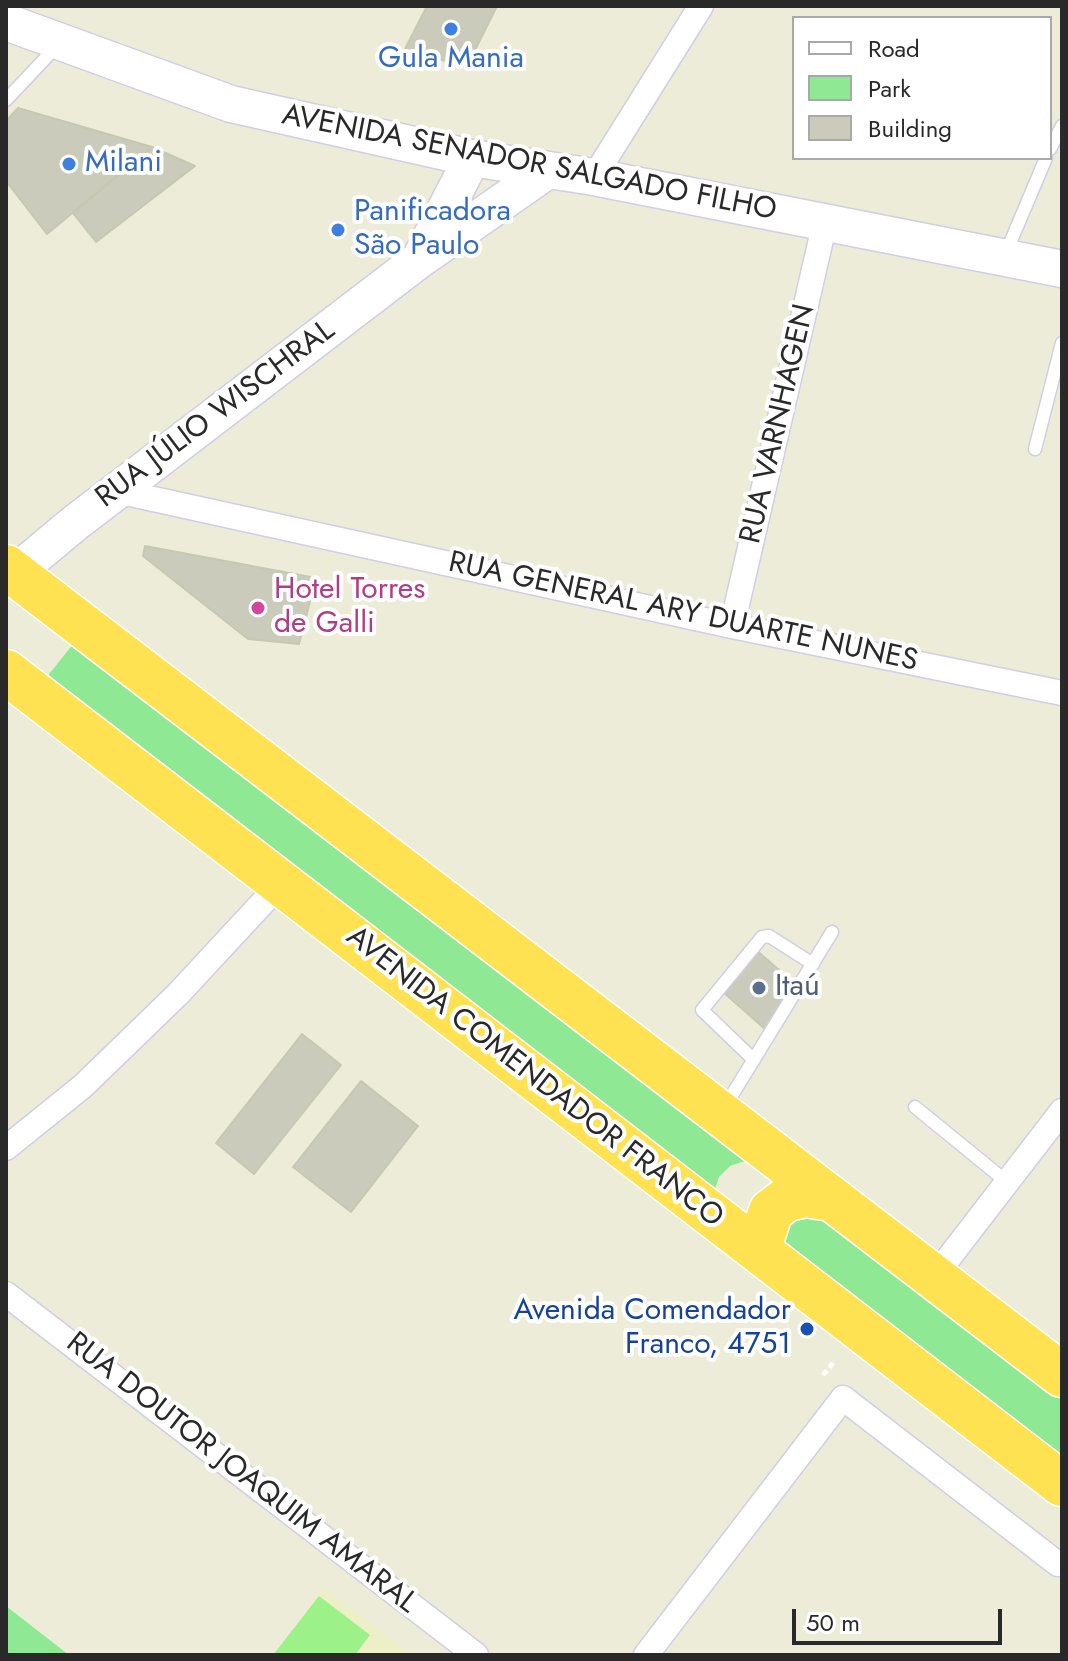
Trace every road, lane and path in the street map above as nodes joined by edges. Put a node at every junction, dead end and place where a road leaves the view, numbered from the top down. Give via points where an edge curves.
1 (701, 6) edge
2 (15, 18) edge
3 (60, 43) junction
4 (6, 100) edge
5 (1062, 126) edge
6 (1052, 145) edge
7 (472, 158) junction
8 (1045, 160) edge
9 (548, 170) junction
10 (594, 177) junction
11 (825, 222) junction
12 (1004, 258) junction
13 (419, 260) junction
14 (1062, 269) edge
15 (1062, 343) edge
16 (1035, 449) dead end
17 (117, 491) junction
18 (10, 570) edge
19 (732, 626) junction
20 (6, 672) edge
21 (1062, 693) edge
22 (281, 883) junction
23 (832, 932) dead end
24 (813, 964) junction
25 (754, 1060) junction
26 (915, 1107) dead end
27 (1062, 1111) edge
28 (721, 1114) junction
29 (6, 1148) edge
30 (1007, 1182) junction
31 (831, 1199) junction
32 (758, 1250) junction
33 (934, 1277) junction
34 (6, 1294) edge
35 (833, 1363) dead end
36 (823, 1375) dead end
37 (1062, 1375) edge
38 (1062, 1484) edge
39 (1058, 1564) dead end
40 (476, 1655) edge
41 (646, 1655) edge

1 - 10 street
2 - 3 main road, AVENIDA SENADOR SALGADO FILHO
3 - 4 lane
3 - 7 main road, AVENIDA SENADOR SALGADO FILHO via 231,104
5 - 6 lane
7 - 9 main road, AVENIDA SENADOR SALGADO FILHO
7 - 13 main road, RUA JÚLIO WISCHRAL
8 - 12 lane
9 - 10 main road, AVENIDA SENADOR SALGADO FILHO
9 - 13 main road, RUA JÚLIO WISCHRAL
10 - 11 main road, AVENIDA SENADOR SALGADO FILHO
11 - 12 main road, AVENIDA SENADOR SALGADO FILHO
11 - 19 street, RUA VARNHAGEN
12 - 14 main road, AVENIDA SENADOR SALGADO FILHO
13 - 17 main road, RUA JÚLIO WISCHRAL
15 - 16 lane
17 - 18 main road, RUA JÚLIO WISCHRAL
17 - 19 street, RUA GENERAL ARY DUARTE NUNES
18 - 28 highway
19 - 21 street, RUA GENERAL ARY DUARTE NUNES
20 - 22 highway, AVENIDA COMENDADOR FRANCO
22 - 29 street via 94,1076
22 - 32 highway, AVENIDA COMENDADOR FRANCO
23 - 24 lane
24 - 25 lane
24 - 25 lane via 769,936 762,937 702,1010
25 - 28 lane
26 - 30 lane
27 - 30 street
28 - 31 highway
30 - 33 street
31 - 32 highway via 787,1199 771,1211
31 - 33 highway
32 - 38 highway, AVENIDA COMENDADOR FRANCO
33 - 37 highway
34 - 40 street, RUA DOUTOR JOAQUIM AMARAL
35 - 36 path
39 - 41 street via 843,1398

